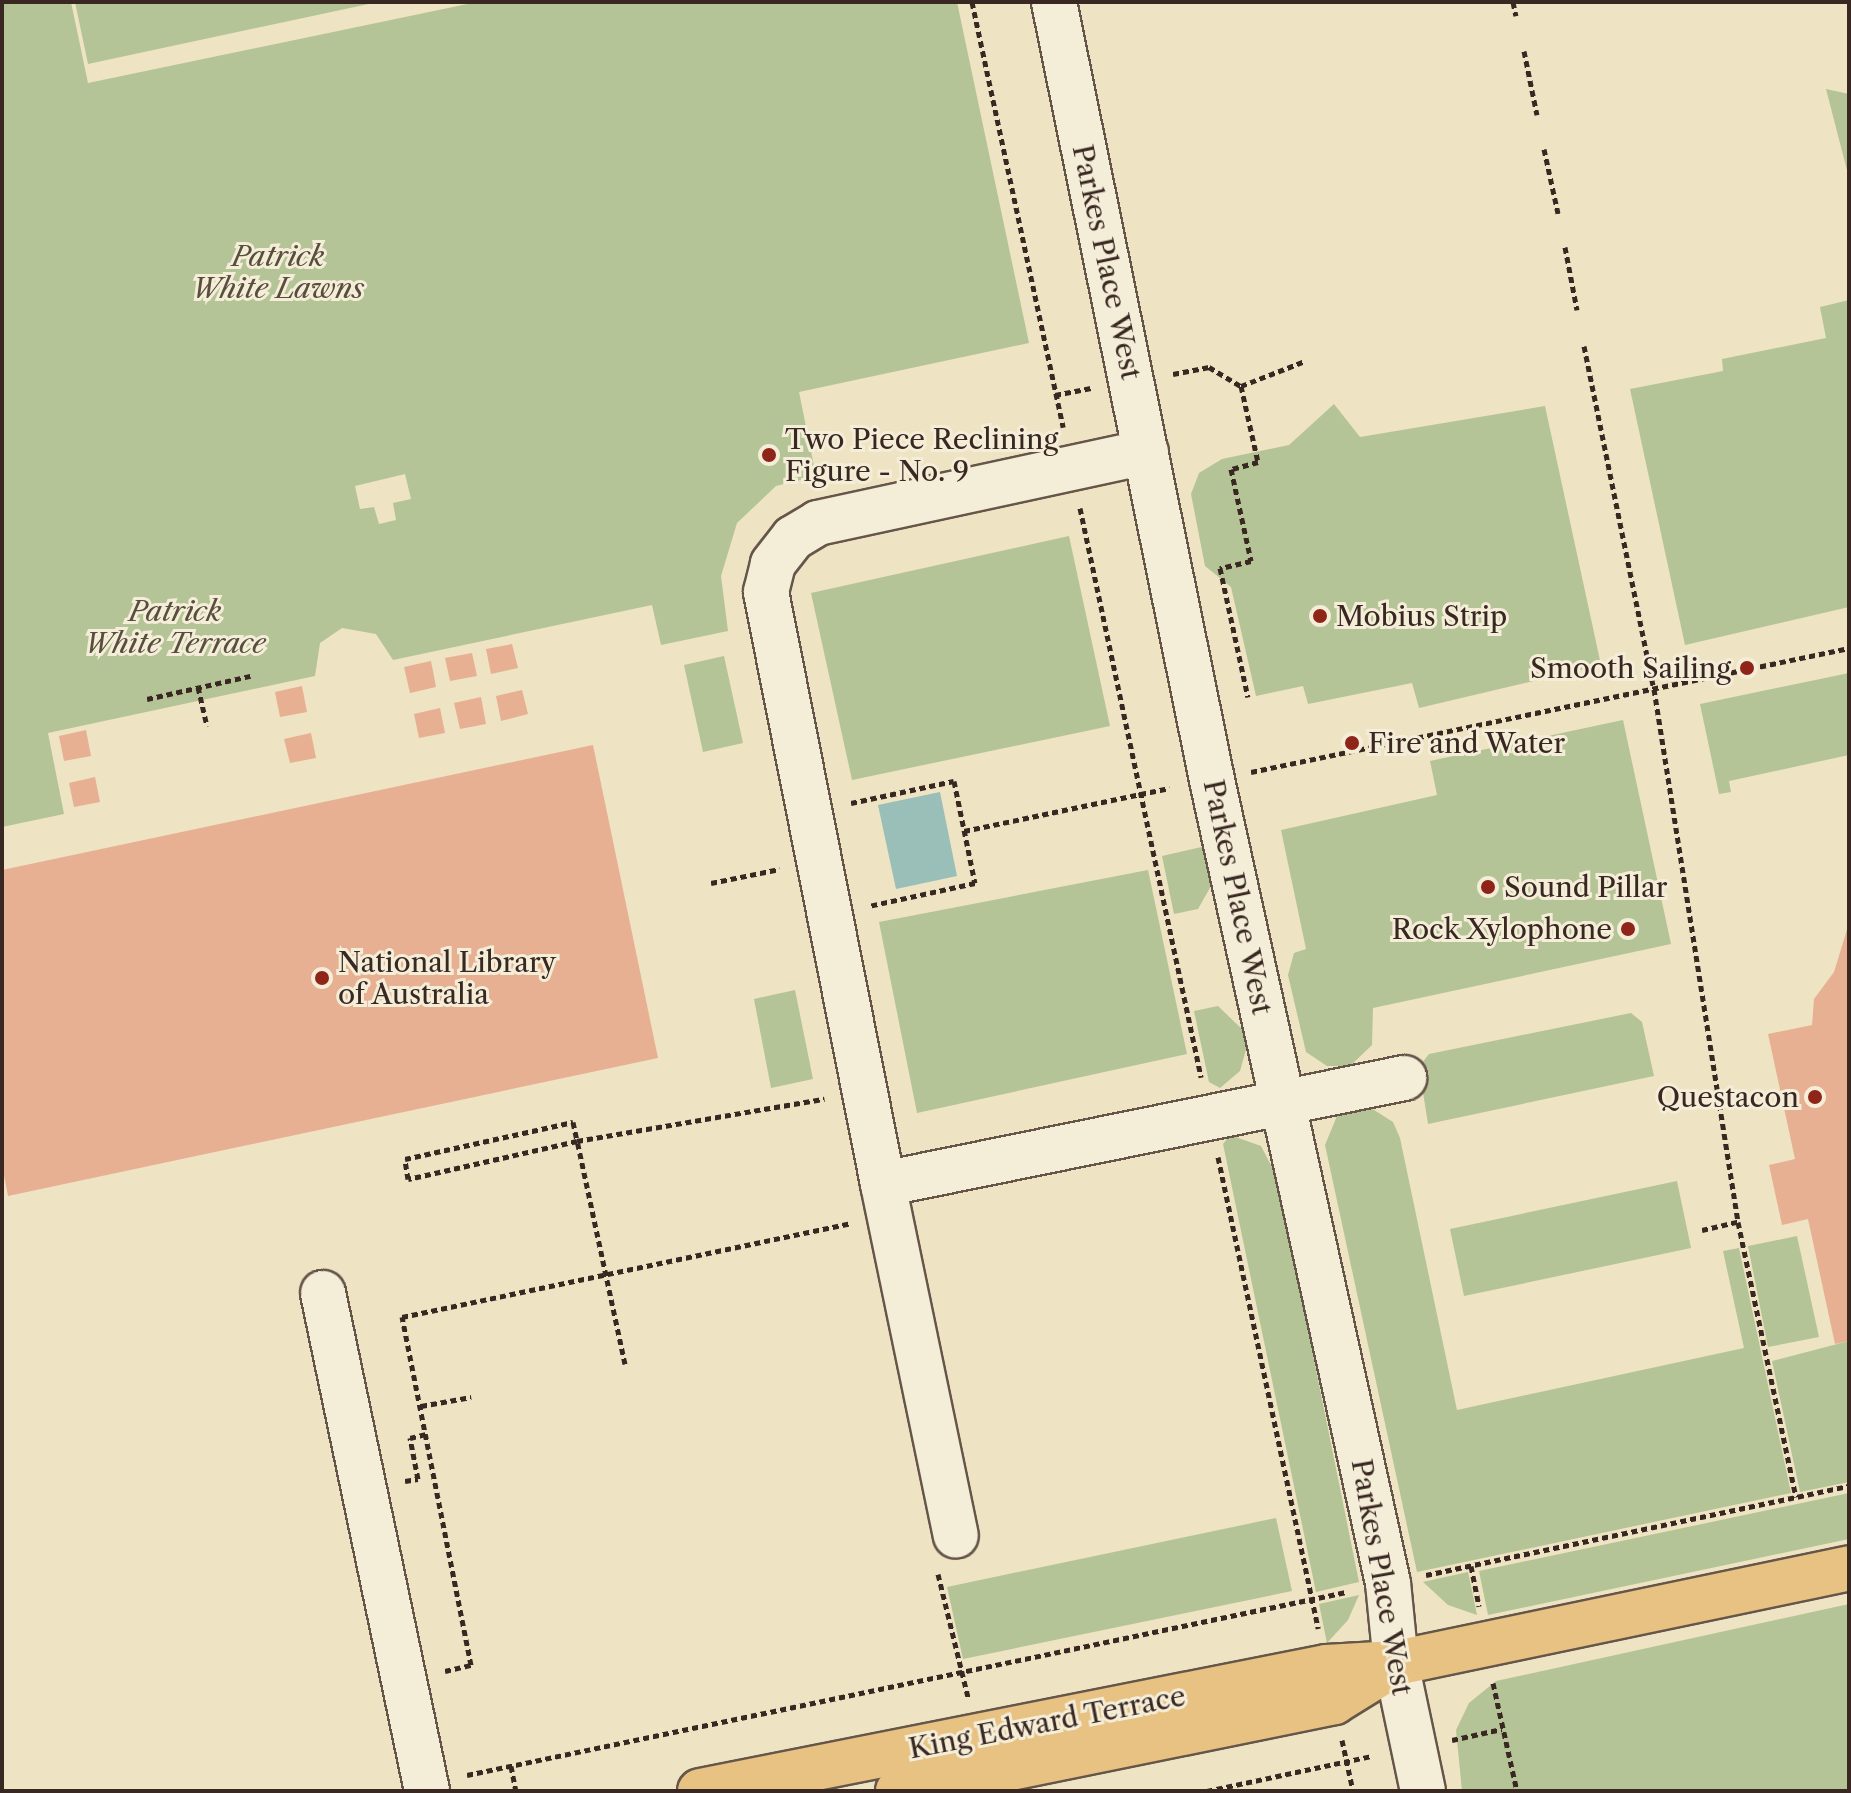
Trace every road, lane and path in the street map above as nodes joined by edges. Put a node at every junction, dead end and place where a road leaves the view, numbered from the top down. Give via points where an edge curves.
1 (972, 2) edge
2 (1054, 2) edge
3 (1513, 2) edge
4 (1516, 16) dead end
5 (1524, 51) dead end
6 (1537, 115) dead end
7 (1544, 149) dead end
8 (1558, 213) dead end
9 (1565, 247) dead end
10 (1577, 310) dead end
11 (1584, 346) dead end
12 (1305, 361) dead end
13 (1158, 377) dead end
14 (1241, 386) junction
15 (1146, 452) junction
16 (1071, 470) junction
17 (1849, 648) edge
18 (250, 676) dead end
19 (198, 687) junction
20 (1654, 689) junction
21 (1248, 697) dead end
22 (147, 699) dead end
23 (207, 726) dead end
24 (1212, 780) junction
25 (1140, 794) junction
26 (810, 812) junction
27 (964, 831) junction
28 (790, 867) dead end
29 (711, 883) dead end
30 (830, 914) junction
31 (1404, 1078) dead end
32 (865, 1092) junction
33 (1283, 1103) junction
34 (1209, 1114) junction
35 (577, 1141) junction
36 (886, 1200) junction
37 (1738, 1222) junction
38 (1702, 1230) dead end
39 (607, 1273) junction
40 (323, 1293) dead end
41 (625, 1364) dead end
42 (471, 1397) dead end
43 (421, 1406) junction
44 (426, 1434) junction
45 (416, 1468) dead end
46 (1849, 1486) edge
47 (1796, 1497) junction
48 (946, 1549) joint
49 (1849, 1568) edge
50 (1388, 1583) junction
51 (1312, 1599) junction
52 (1396, 1663) junction
53 (1326, 1667) junction
54 (435, 1673) dead end
55 (962, 1676) junction
56 (1502, 1729) dead end
57 (976, 1736) junction
58 (1414, 1748) junction
59 (511, 1766) junction
60 (426, 1787) edge
61 (516, 1791) edge
62 (700, 1791) edge
63 (898, 1791) edge
64 (1207, 1791) edge
65 (1423, 1791) edge
66 (1517, 1791) edge

1 - 16 path
2 - 15 street, Parkes Place West
3 - 4 path
5 - 6 path
7 - 8 path
9 - 10 path
11 - 20 path
12 - 14 path
13 - 14 path via 1209,367
14 - 21 path via 1258,462 1231,469 1251,561 1220,568
15 - 16 street
15 - 24 street, Parkes Place West
16 - 25 path
16 - 26 street via 818,523 793,538 773,564 766,592
17 - 20 path
18 - 19 path
19 - 22 path
19 - 23 path
20 - 24 path
20 - 37 path
24 - 25 path
24 - 33 street, Parkes Place West
25 - 27 path
25 - 34 path
26 - 27 path via 954,781
26 - 30 street
27 - 30 path via 975,883
28 - 29 path
30 - 32 street
31 - 33 street
32 - 35 path
32 - 36 street
33 - 34 street
33 - 50 street, Parkes Place West
34 - 36 street
34 - 51 path
35 - 35 path via 573,1122 536,1126 405,1159 408,1179
35 - 39 path
36 - 39 path
36 - 48 street
37 - 38 path
37 - 47 path
39 - 41 path
39 - 43 path via 402,1317
40 - 60 street
42 - 43 path
43 - 44 path
44 - 45 path via 410,1438
44 - 54 path via 471,1665
46 - 47 path
47 - 50 path
48 - 55 path
49 - 52 main road, King Edward Terrace
50 - 51 path
50 - 52 street, Parkes Place West
51 - 53 path
51 - 55 path
52 - 53 main road, King Edward Terrace
52 - 58 street, Parkes Place West
52 - 63 main road, King Edward Terrace via 1334,1702
53 - 57 main road, King Edward Terrace
55 - 57 path
55 - 59 path
56 - 66 path
57 - 62 main road, King Edward Terrace
58 - 64 path
58 - 65 street, Parkes Place West
59 - 60 path
59 - 61 path

